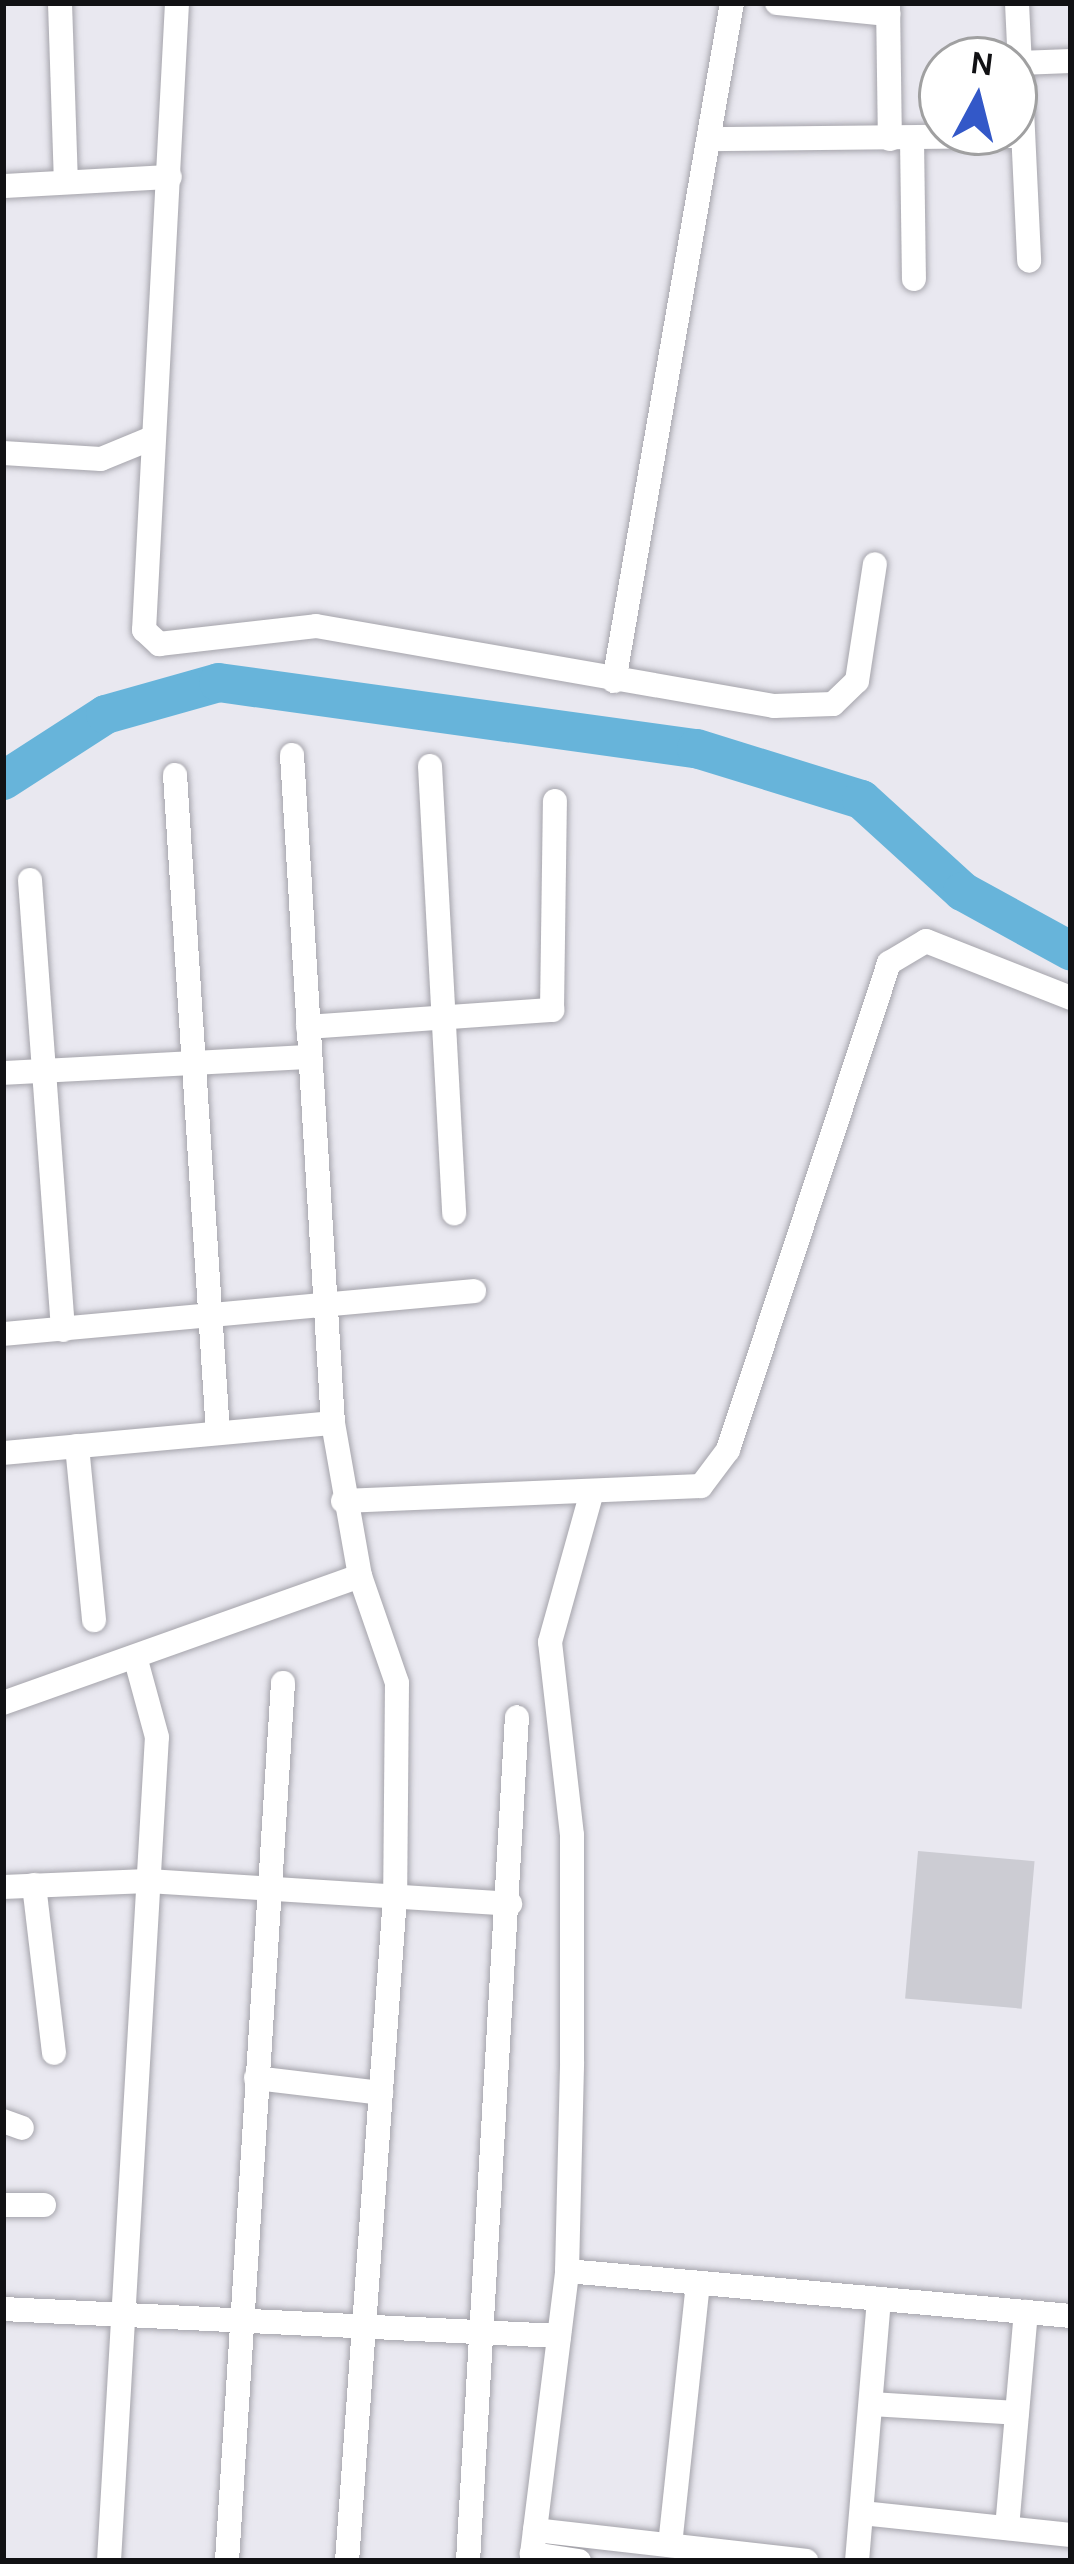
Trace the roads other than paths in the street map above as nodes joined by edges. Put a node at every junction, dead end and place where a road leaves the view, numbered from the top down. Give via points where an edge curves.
1 (60, 3) edge
2 (177, 3) edge
3 (732, 3) edge
4 (777, 3) edge
5 (1017, 3) edge
6 (888, 8) edge
7 (1018, 36) edge
8 (1071, 61) edge
9 (1038, 62) edge
10 (715, 139) junction
11 (901, 139) junction
12 (918, 139) edge
13 (1024, 156) edge
14 (170, 177) junction
15 (66, 182) junction
16 (3, 186) edge
17 (1029, 261) dead end
18 (914, 278) dead end
19 (152, 439) junction
20 (3, 452) edge
21 (875, 564) dead end
22 (614, 681) junction
23 (292, 755) dead end
24 (430, 766) dead end
25 (175, 775) dead end
26 (555, 801) dead end
27 (30, 880) dead end
28 (1071, 998) edge
29 (439, 1021) junction
30 (308, 1027) junction
31 (310, 1058) junction
32 (196, 1060) junction
33 (45, 1070) junction
34 (3, 1072) edge
35 (454, 1213) dead end
36 (474, 1291) dead end
37 (322, 1307) junction
38 (205, 1320) junction
39 (63, 1330) junction
40 (3, 1334) edge
41 (333, 1423) junction
42 (218, 1433) junction
43 (77, 1446) junction
44 (3, 1453) edge
45 (591, 1495) junction
46 (343, 1501) junction
47 (360, 1576) junction
48 (94, 1620) dead end
49 (137, 1664) junction
50 (283, 1683) dead end
51 (3, 1703) edge
52 (517, 1717) dead end
53 (148, 1882) junction
54 (34, 1886) junction
55 (3, 1887) edge
56 (268, 1889) junction
57 (395, 1897) junction
58 (510, 1904) junction
59 (54, 2053) dead end
60 (256, 2078) junction
61 (381, 2093) junction
62 (3, 2205) edge
63 (44, 2205) dead end
64 (567, 2271) junction
65 (698, 2283) junction
66 (879, 2299) junction
67 (3, 2309) edge
68 (124, 2311) junction
69 (1026, 2312) junction
70 (1071, 2316) edge
71 (240, 2326) junction
72 (363, 2331) junction
73 (483, 2335) junction
74 (559, 2336) junction
75 (871, 2404) junction
76 (1017, 2413) junction
77 (862, 2513) junction
78 (1007, 2528) junction
79 (535, 2530) junction
80 (1071, 2535) edge
81 (670, 2545) junction
82 (726, 2557) edge
83 (109, 2561) edge
84 (227, 2561) edge
85 (347, 2561) edge
86 (468, 2561) edge
87 (579, 2561) edge
88 (806, 2561) edge
89 (857, 2561) edge

1 - 15 street
2 - 14 street
3 - 10 street
4 - 6 street
5 - 7 street
6 - 11 street
8 - 9 street
10 - 11 street
10 - 22 street via 669,337
11 - 12 street
11 - 18 street
13 - 17 street
14 - 15 street
14 - 19 street
15 - 16 street
19 - 20 street via 101,459
19 - 22 street via 144,630 159,644 316,626
21 - 22 street via 857,682 833,704
23 - 30 street
24 - 29 street
25 - 32 street
26 - 29 street via 552,1010
27 - 33 street
28 - 45 street via 950,946 905,946 890,963 728,1450 700,1486
29 - 30 street
29 - 35 street
30 - 31 street
31 - 32 street
31 - 37 street
32 - 33 street
32 - 38 street
33 - 34 street
33 - 39 street
36 - 37 street
37 - 38 street
37 - 41 street
38 - 39 street
38 - 42 street
39 - 40 street
41 - 42 street
41 - 46 street
42 - 43 street
43 - 44 street
43 - 48 street
45 - 46 street via 452,1489
45 - 64 street via 550,1642 572,1834
46 - 47 street
47 - 49 street
47 - 57 street via 397,1683
49 - 51 street
49 - 53 street via 157,1737
50 - 56 street
52 - 58 street
53 - 54 street
53 - 56 street
53 - 68 street
54 - 55 street
54 - 59 street
56 - 57 street
56 - 60 street
57 - 58 street
57 - 61 street
58 - 73 street
60 - 61 street
60 - 71 street
61 - 72 street
62 - 63 street
64 - 65 street
64 - 74 street
65 - 66 street
65 - 81 street
66 - 69 street
66 - 75 street
67 - 68 street
68 - 71 street
68 - 83 street
69 - 70 street
69 - 76 street
71 - 72 street
71 - 84 street
72 - 73 street
72 - 85 street
73 - 74 street
73 - 86 street
74 - 79 street
75 - 76 street
75 - 77 street
76 - 78 street
77 - 78 street
77 - 89 street
78 - 80 street
79 - 81 street
79 - 87 street via 532,2554
81 - 82 street
82 - 88 street

